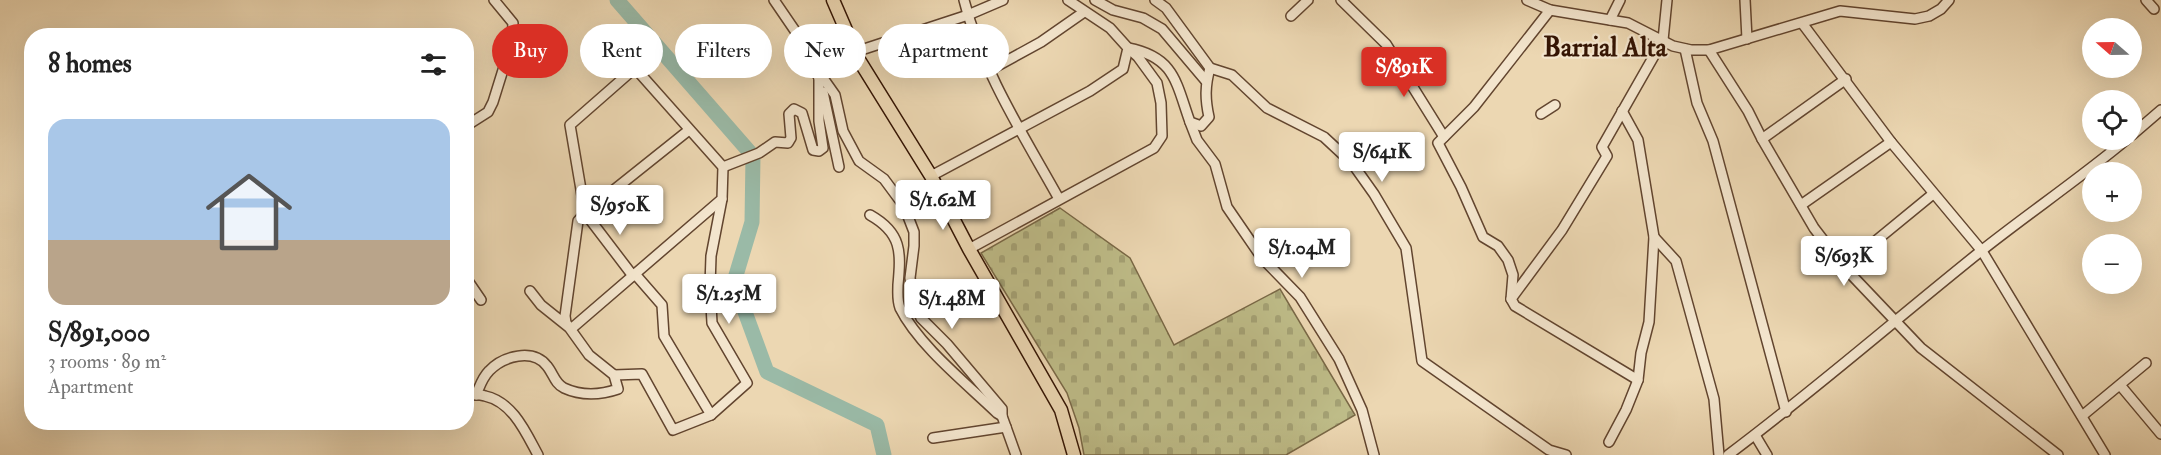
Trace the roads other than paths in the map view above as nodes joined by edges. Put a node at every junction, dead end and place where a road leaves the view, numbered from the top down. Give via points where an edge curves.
1 (494, 0) edge
2 (774, 0) edge
3 (833, 0) edge
4 (964, 0) edge
5 (1003, 0) edge
6 (1068, 0) edge
7 (1095, 0) edge
8 (1155, 0) edge
9 (1308, 0) edge
10 (1341, 0) edge
11 (1620, 0) edge
12 (1666, 0) edge
13 (1745, 0) edge
14 (1840, 0) edge
15 (1949, 0) edge
16 (2146, 0) edge
17 (1530, 1) edge
18 (2154, 9) dead end
19 (1550, 10) junction
20 (1840, 11) junction
21 (1084, 12) junction
22 (968, 15) junction
23 (1291, 16) dead end
24 (1610, 20) junction
25 (1802, 23) junction
26 (790, 24) edge
27 (843, 24) edge
28 (972, 24) edge
29 (1747, 39) junction
30 (1663, 40) junction
31 (866, 48) edge
32 (1128, 48) junction
33 (1685, 49) junction
34 (1709, 50) junction
35 (1009, 60) edge
36 (1210, 68) junction
37 (866, 70) edge
38 (819, 78) joint
39 (823, 78) edge
40 (994, 78) edge
41 (1846, 79) junction
42 (1206, 81) junction
43 (1555, 105) dead end
44 (2161, 110) edge
45 (1622, 111) junction
46 (1541, 114) dead end
47 (474, 121) edge
48 (1190, 123) junction
49 (2142, 126) edge
50 (1020, 128) junction
51 (688, 130) junction
52 (1444, 137) junction
53 (1762, 139) junction
54 (1891, 142) junction
55 (2114, 150) edge
56 (723, 167) junction
57 (839, 167) dead end
58 (931, 176) junction
59 (1933, 194) junction
60 (722, 199) junction
61 (1059, 199) junction
62 (1801, 206) junction
63 (585, 213) junction
64 (870, 215) dead end
65 (1654, 237) junction
66 (969, 249) junction
67 (1982, 251) junction
68 (1844, 267) junction
69 (634, 275) junction
70 (474, 290) edge
71 (530, 291) dead end
72 (1511, 299) junction
73 (481, 300) dead end
74 (1895, 322) junction
75 (571, 329) junction
76 (2146, 363) dead end
77 (614, 375) junction
78 (1638, 380) junction
79 (2120, 385) junction
80 (474, 391) edge
81 (474, 395) edge
82 (1786, 412) junction
83 (711, 415) junction
84 (1002, 416) junction
85 (2082, 416) junction
86 (1006, 427) junction
87 (2161, 434) edge
88 (1755, 435) junction
89 (933, 438) dead end
90 (1608, 442) dead end
91 (1373, 452) edge
92 (538, 455) edge
93 (1016, 455) edge
94 (1074, 455) edge
95 (1362, 455) edge
96 (1566, 455) edge
97 (1719, 455) edge
98 (1728, 455) edge
99 (1767, 455) edge
100 (2058, 455) edge
101 (2105, 455) edge

1 - 47 street via 513,23 512,41 493,102 488,112
2 - 26 street
3 - 27 main road
4 - 22 street
5 - 22 street
6 - 21 street
7 - 42 street via 1113,10 1143,18 1162,30
8 - 36 street via 1166,8
9 - 23 street
10 - 52 street via 1386,44
11 - 24 street
12 - 30 street
13 - 29 street
14 - 20 street
15 - 20 street via 1929,16 1915,19
16 - 18 street
17 - 19 street
19 - 24 street
19 - 52 street via 1474,107
20 - 25 street
21 - 32 street via 1110,28
21 - 35 street
22 - 28 street
22 - 31 street
24 - 30 street via 1628,23
25 - 29 street
25 - 41 street
29 - 34 street
30 - 33 street
30 - 45 street
32 - 48 street via 1146,51 1165,63 1178,85
32 - 50 street via 1123,69
32 - 61 street via 1157,82 1162,136 1154,148
33 - 34 street
33 - 82 street
34 - 53 street
36 - 42 street
36 - 96 street via 1232,75 1267,108 1324,137 1352,163 1406,248 1422,361 1549,450
37 - 58 main road
38 - 56 street via 823,148 813,150 802,113 794,109 789,114 788,143 775,142
38 - 57 street
39 - 84 street via 835,95 843,131 859,160 884,179 904,206 914,232 910,278 921,318 1002,409
40 - 50 street
41 - 53 street
41 - 54 street
42 - 48 street via 1209,117 1201,126
43 - 46 street
44 - 49 street
45 - 65 street via 1638,140
45 - 72 street via 1602,147 1607,156 1562,230
48 - 91 street via 1215,164 1227,207 1262,258 1300,297 1339,359 1362,410
50 - 58 street
50 - 61 street
51 - 56 street
51 - 63 street
51 - 63 street via 635,68 570,125
52 - 72 street via 1437,143 1483,237 1498,246 1508,260 1513,275
53 - 62 street
54 - 59 street
54 - 62 street
55 - 67 street
56 - 60 street
58 - 66 main road
59 - 67 street
59 - 68 street
60 - 69 street
60 - 83 street via 711,256 712,323 747,383
61 - 66 street
62 - 68 street
63 - 69 street
63 - 75 street via 578,221 565,316
64 - 84 street via 892,231 900,247 897,296 915,332
65 - 78 street via 1649,322
65 - 97 street via 1676,261 1714,399
66 - 94 main road via 1060,410
67 - 74 street
67 - 85 street
68 - 74 street
69 - 75 street
69 - 83 street via 662,305 664,336
70 - 73 street
71 - 75 street
72 - 78 street via 1515,306
74 - 82 street
74 - 100 street via 1922,348
75 - 77 street via 589,355
76 - 79 street
77 - 80 street via 618,389 605,394 576,393 561,387 538,358 524,355 505,359 490,370
77 - 83 street via 642,374 673,430
78 - 90 street
79 - 85 street
79 - 87 street
81 - 92 street via 493,398 504,405 521,423
82 - 88 street
84 - 86 street
85 - 101 street
86 - 89 street
86 - 93 street
88 - 98 street
88 - 99 street
91 - 95 street

